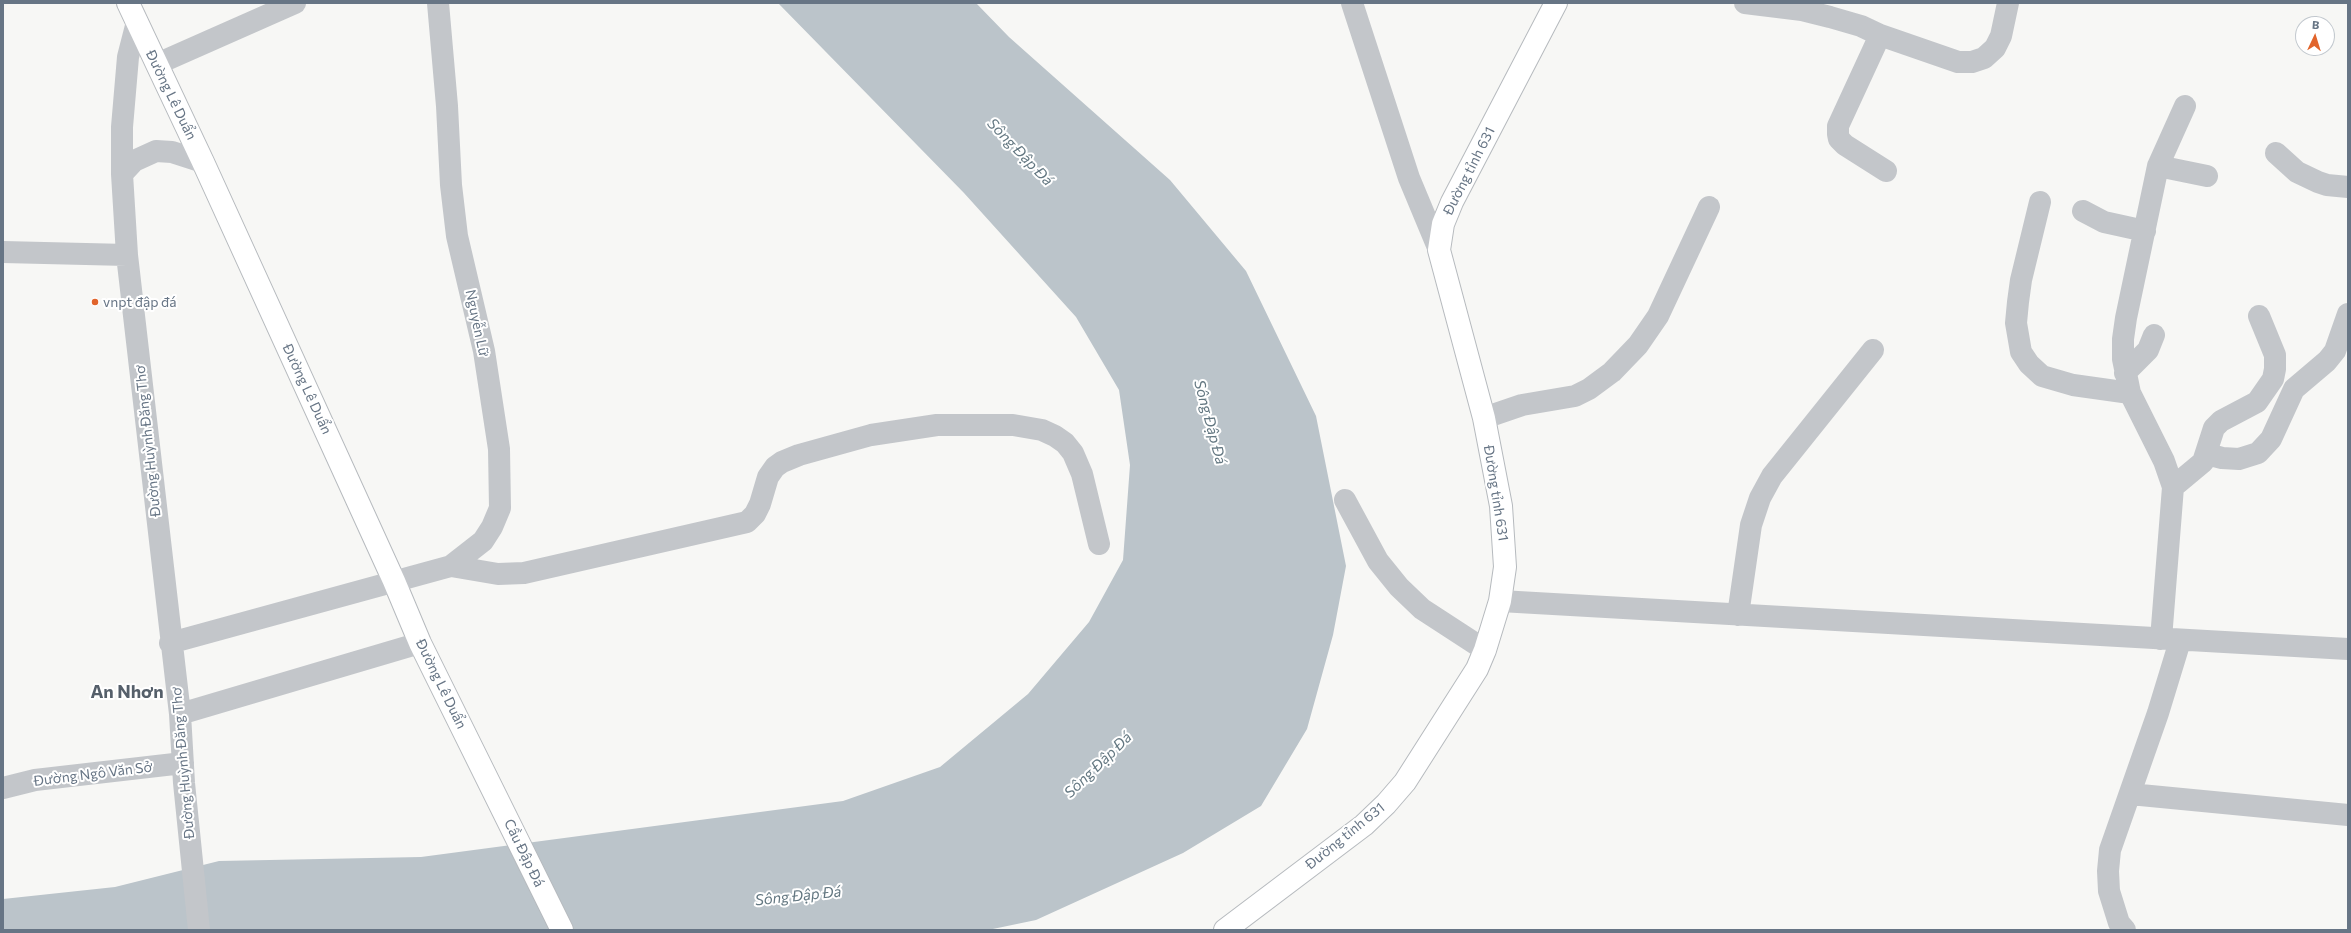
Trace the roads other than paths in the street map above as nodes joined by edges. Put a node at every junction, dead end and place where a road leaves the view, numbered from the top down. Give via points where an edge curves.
1 (295, 3) edge
2 (438, 3) edge
3 (1352, 3) edge
4 (1556, 3) edge
5 (1745, 3) edge
6 (2008, 3) edge
7 (132, 13) edge
8 (1880, 35) junction
9 (157, 64) junction
10 (2185, 106) dead end
11 (2276, 153) dead end
12 (203, 162) junction
13 (2158, 166) junction
14 (1886, 171) dead end
15 (122, 174) junction
16 (2207, 176) dead end
17 (2348, 187) edge
18 (2040, 202) dead end
19 (1709, 207) dead end
20 (2084, 211) dead end
21 (2144, 231) junction
22 (1439, 250) junction
23 (3, 252) edge
24 (127, 255) junction
25 (2348, 314) edge
26 (2259, 316) dead end
27 (2154, 335) dead end
28 (1873, 350) dead end
29 (2128, 383) junction
30 (1484, 418) junction
31 (2207, 454) junction
32 (2173, 487) junction
33 (1345, 500) dead end
34 (1099, 544) dead end
35 (451, 566) junction
36 (394, 581) junction
37 (1500, 601) junction
38 (1738, 615) junction
39 (2171, 640) junction
40 (170, 643) junction
41 (420, 643) junction
42 (2348, 649) edge
43 (1485, 650) junction
44 (180, 714) junction
45 (183, 763) junction
46 (487, 776) joint
47 (3, 788) edge
48 (2130, 794) junction
49 (2348, 815) edge
50 (199, 930) edge
51 (562, 930) edge
52 (1224, 930) edge
53 (2125, 930) edge

1 - 9 street
2 - 35 street, Nguyễn Lữ via 451,185 458,236 484,351 499,449 501,481 500,508 492,528 483,541
3 - 22 street via 1409,178
4 - 22 main road, Đường tỉnh 631 via 1452,202 1443,224
5 - 8 street via 1802,10 1861,26
6 - 8 street via 2001,36 1995,48 1984,58 1972,62 1958,62
7 - 9 main road, Đường Lê Duẩn
7 - 15 street, Đường Huỳnh Đăng Thơ via 124,88
8 - 14 street via 1838,126 1838,134 1846,146
9 - 12 main road, Đường Lê Duẩn
10 - 13 street
11 - 17 street via 2297,172 2318,182
12 - 15 street via 172,152 156,151 134,161
12 - 36 main road, Đường Lê Duẩn
13 - 16 street
13 - 21 street
15 - 24 street, Đường Huỳnh Đăng Thơ
18 - 29 street via 2020,287 2016,323 2021,352 2042,376 2073,385
19 - 30 street via 1658,316 1638,345 1612,372 1575,396 1522,405
20 - 21 street via 2104,222
21 - 29 street via 2126,318 2123,359
22 - 30 main road, Đường tỉnh 631
23 - 24 street
24 - 40 street, Đường Huỳnh Đăng Thơ
25 - 31 street via 2335,351 2294,389 2271,439 2258,453 2239,459
26 - 31 street via 2275,355 2276,369 2273,379 2257,402 2221,421 2214,428
27 - 29 street
28 - 38 street via 1781,464 1760,498 1751,525
29 - 32 street via 2164,461
30 - 37 main road, Đường tỉnh 631 via 1501,506 1504,537 1505,567
31 - 32 street via 2198,468
32 - 39 street
33 - 43 street via 1378,561 1399,587 1422,609
34 - 35 street via 1082,474 1073,453 1056,436 1042,430 1014,425 937,425 871,435 782,462 768,477 760,504 747,522 524,572 498,574
35 - 36 street, Nguyễn Lữ
36 - 40 street, Nguyễn Lữ
36 - 41 main road, Đường Lê Duẩn
37 - 38 street
37 - 43 main road, Đường tỉnh 631
38 - 39 street
39 - 42 street
39 - 48 street via 2158,714
40 - 44 street, Đường Huỳnh Đăng Thơ
41 - 44 street
41 - 46 main road, Đường Lê Duẩn
43 - 52 main road, Đường tỉnh 631 via 1477,669 1405,782 1386,804 1364,825
44 - 45 street, Đường Huỳnh Đăng Thơ
45 - 47 street, Đường Ngô Văn Sở via 35,780
45 - 50 street, Đường Huỳnh Đăng Thơ
46 - 51 main road, Cầu Đập Đá
48 - 49 street
48 - 53 street via 2110,850 2108,871 2113,904 2119,923

